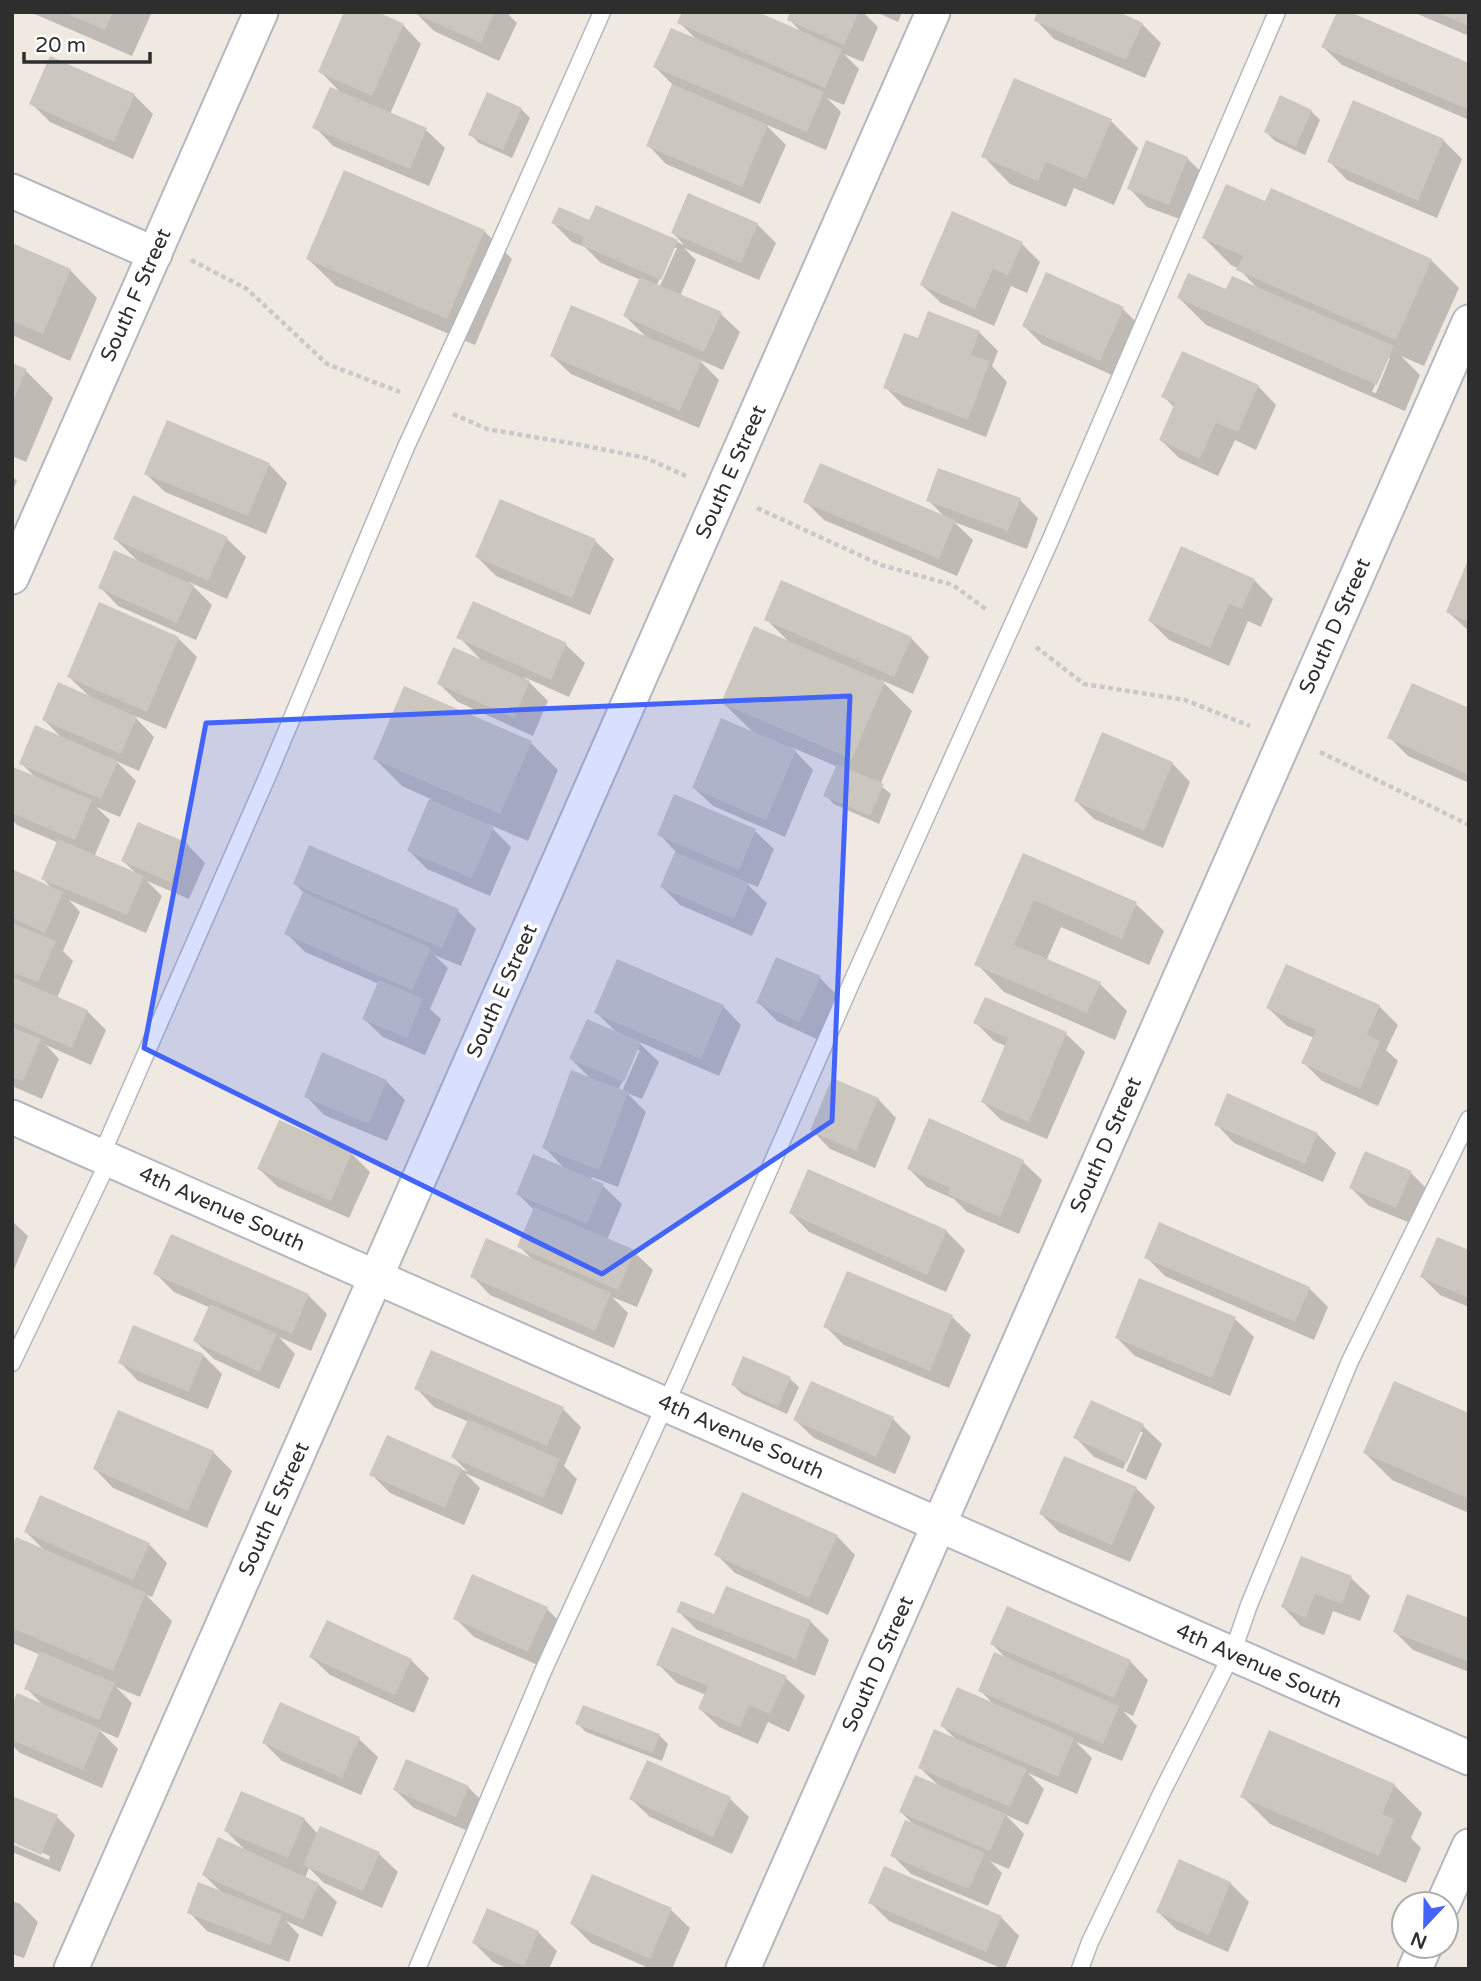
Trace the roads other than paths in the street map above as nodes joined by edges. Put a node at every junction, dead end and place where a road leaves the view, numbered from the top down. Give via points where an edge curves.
1 (261, 12) edge
2 (602, 12) edge
3 (933, 12) edge
4 (1277, 12) edge
5 (12, 191) edge
6 (155, 254) junction
7 (1469, 322) edge
8 (12, 577) edge
9 (12, 1117) edge
10 (1469, 1119) edge
11 (105, 1158) junction
12 (376, 1277) junction
13 (12, 1363) edge
14 (666, 1404) junction
15 (939, 1525) junction
16 (1232, 1654) junction
17 (1469, 1758) edge
18 (1469, 1846) edge
19 (1449, 1890) edge
20 (72, 1969) edge
21 (417, 1969) edge
22 (743, 1969) edge
23 (1080, 1969) edge

1 - 6 street, South F Street
2 - 11 lane via 406,447
3 - 12 street, South E Street
4 - 14 lane via 1049,541
5 - 6 street
6 - 8 street, South F Street
7 - 15 street, South D Street
9 - 11 street, 4th Avenue South
10 - 16 lane via 1350,1361
11 - 12 street, 4th Avenue South
11 - 13 lane
12 - 14 street, 4th Avenue South
12 - 20 street, South E Street
14 - 15 street, 4th Avenue South
14 - 21 lane via 544,1669
15 - 16 street, 4th Avenue South
15 - 22 street, South D Street
16 - 17 street, 4th Avenue South
16 - 23 lane via 1162,1791
18 - 19 street

